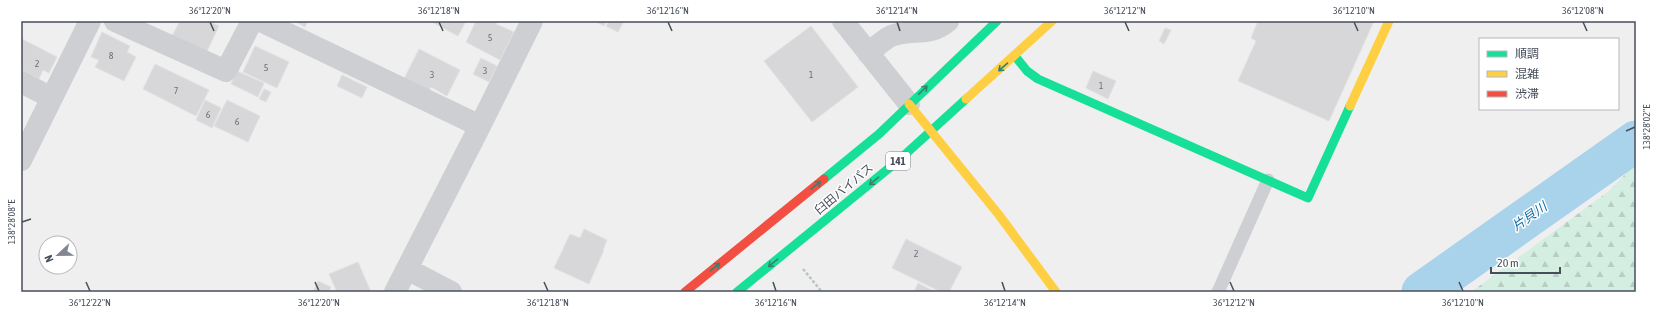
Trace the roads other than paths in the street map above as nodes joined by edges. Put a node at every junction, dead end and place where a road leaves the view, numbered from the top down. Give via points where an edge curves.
1 (90, 21) edge
2 (115, 21) edge
3 (252, 21) edge
4 (261, 21) edge
5 (532, 21) edge
6 (843, 21) edge
7 (948, 21) edge
8 (997, 21) edge
9 (1052, 21) edge
10 (1389, 21) edge
11 (868, 53) junction
12 (1015, 56) junction
13 (21, 82) edge
14 (52, 98) junction
15 (909, 104) junction
16 (480, 126) junction
17 (930, 132) junction
18 (21, 160) edge
19 (1268, 180) junction
20 (407, 270) junction
21 (395, 292) edge
22 (450, 292) edge
23 (685, 292) edge
24 (737, 292) edge
25 (1056, 292) edge
26 (1218, 292) edge

1 - 14 street
2 - 3 street via 226,71
4 - 16 street
5 - 16 street
6 - 11 street
7 - 11 street via 940,28 890,37
15 -> 8 main road, 臼田バイパス
9 - 12 main road, 臼田バイパス / 141
10 - 19 main road via 1308,198
11 - 15 street
12 -> 17 main road, 臼田バイパス / 141
12 - 19 main road via 1027,71 1038,79
13 - 14 street
14 - 18 street
15 - 17 main road
23 -> 15 main road, 臼田バイパス via 879,134
16 - 20 street
17 -> 24 main road, 臼田バイパス / 141
17 - 25 main road via 999,215
19 - 26 lane
20 - 21 street
20 - 22 street

